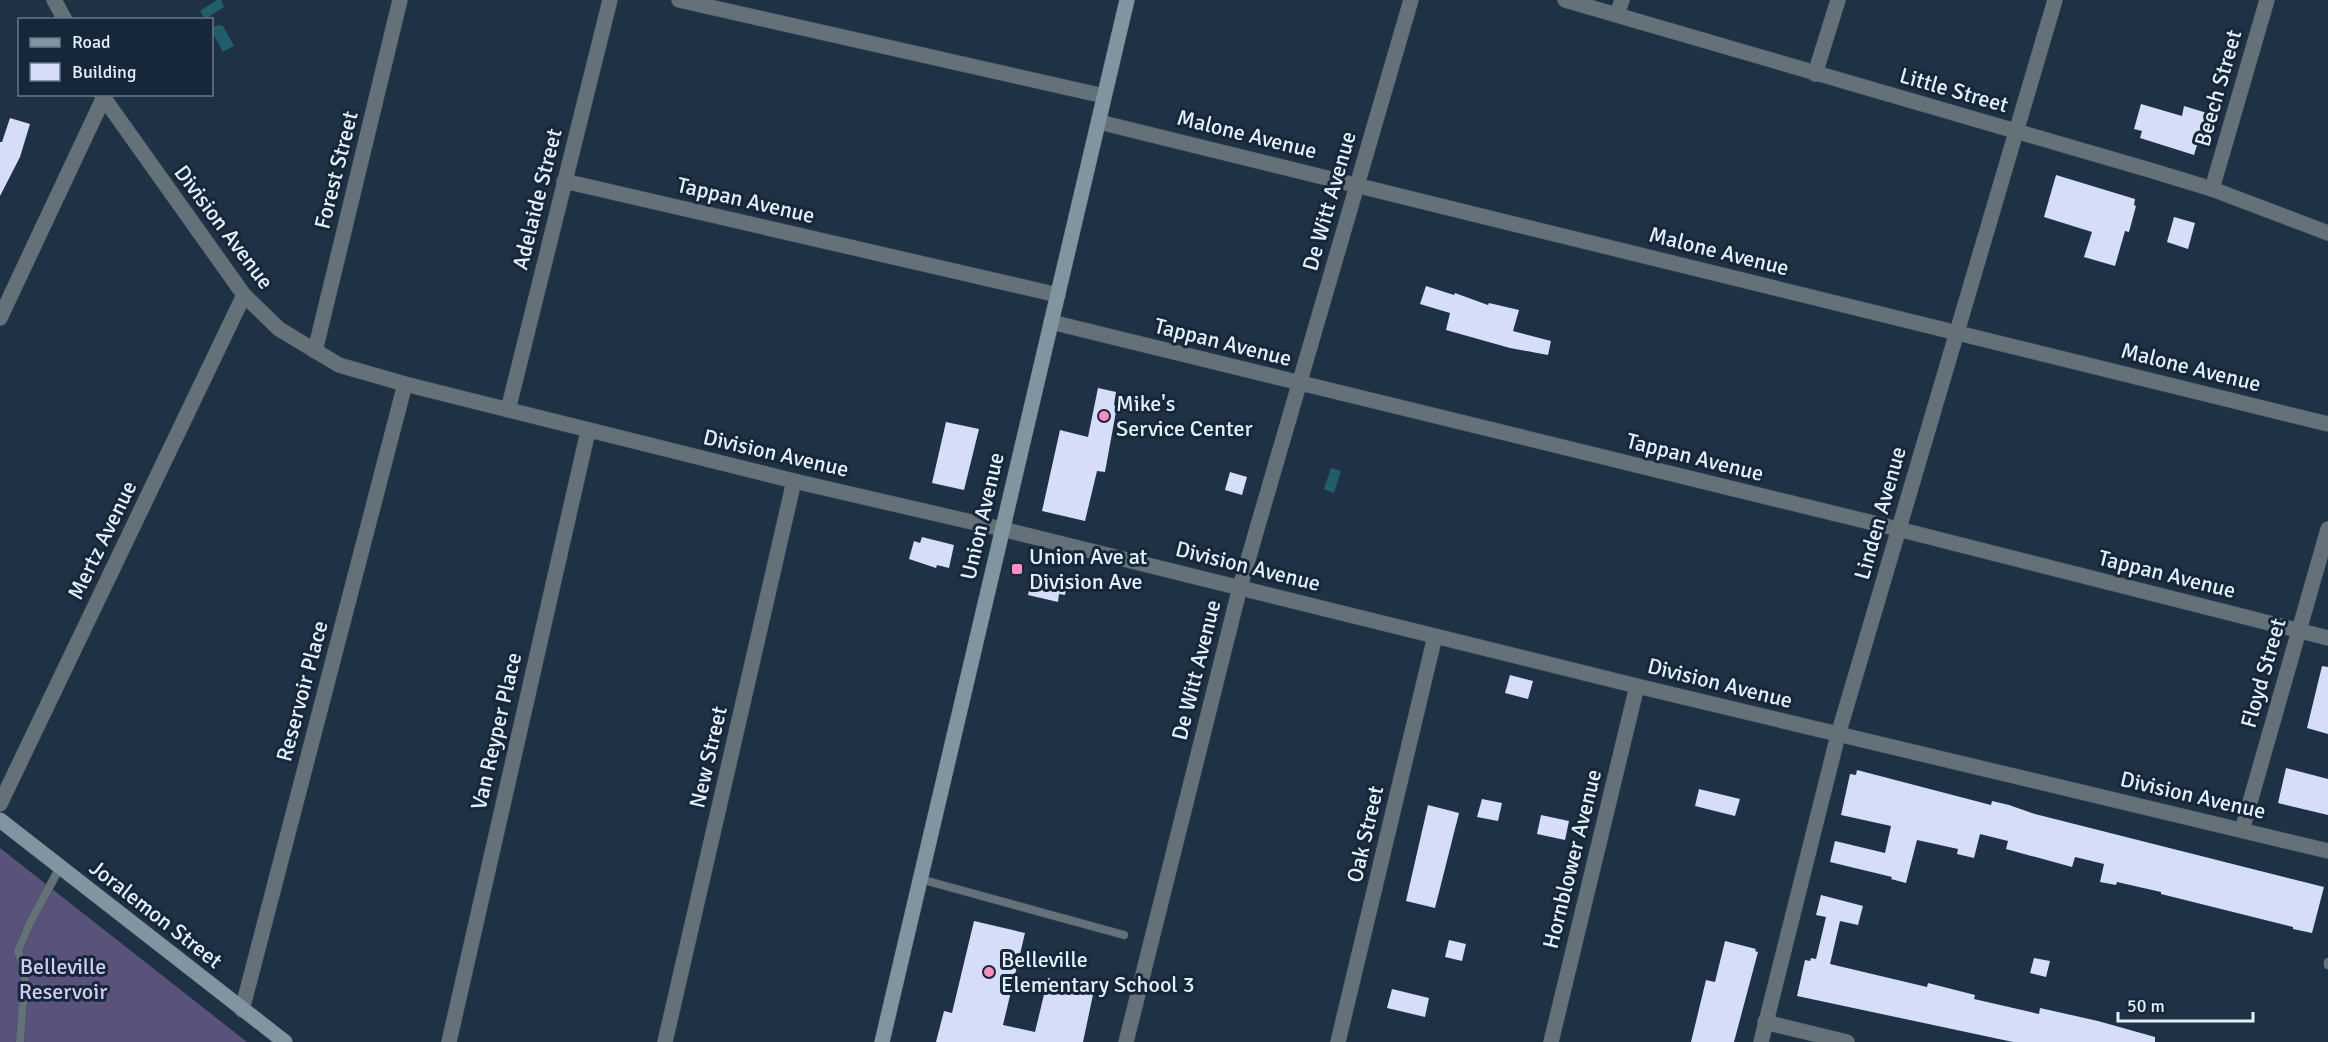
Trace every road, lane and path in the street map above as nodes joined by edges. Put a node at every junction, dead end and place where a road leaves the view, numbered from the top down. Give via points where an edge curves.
1 (400, 0) edge
2 (610, 0) edge
3 (679, 0) edge
4 (1127, 0) edge
5 (1411, 0) edge
6 (1565, 0) edge
7 (1838, 0) edge
8 (2055, 0) edge
9 (2267, 0) edge
10 (58, 1) edge
11 (1620, 7) edge
12 (63, 18) edge
13 (1815, 74) junction
14 (1104, 96) junction
15 (102, 97) edge
16 (1099, 122) junction
17 (2017, 131) junction
18 (564, 181) junction
19 (1357, 184) junction
20 (2212, 189) junction
21 (2328, 233) edge
22 (1058, 295) junction
23 (244, 296) junction
24 (0, 318) edge
25 (1052, 322) junction
26 (1956, 333) junction
27 (315, 351) junction
28 (405, 384) junction
29 (1299, 384) junction
30 (508, 410) junction
31 (2328, 424) edge
32 (588, 431) junction
33 (794, 481) junction
34 (1002, 529) junction
35 (2328, 529) edge
36 (1898, 530) junction
37 (2324, 555) edge
38 (1240, 587) junction
39 (2298, 631) junction
40 (1435, 636) junction
41 (2328, 638) edge
42 (1637, 686) junction
43 (1838, 735) junction
44 (0, 804) edge
45 (0, 820) edge
46 (2242, 830) junction
47 (2328, 851) edge
48 (60, 867) junction
49 (920, 879) junction
50 (1124, 935) dead end
51 (242, 1010) junction
52 (1765, 1022) junction
53 (20, 1042) edge
54 (285, 1042) edge
55 (449, 1042) edge
56 (665, 1042) edge
57 (882, 1042) edge
58 (1126, 1042) edge
59 (1338, 1042) edge
60 (1551, 1042) edge
61 (1761, 1042) edge
62 (1847, 1042) edge

1 - 27 street, Forest Street
2 - 18 street, Adelaide Street
3 - 14 street
4 - 14 street, Union Avenue
5 - 19 street, De Witt Avenue
6 - 11 street, Little Street
7 - 13 street
8 - 17 street, Linden Avenue
9 - 20 street, Beech Street
10 - 12 street
11 - 13 street, Little Street
13 - 17 street, Little Street
14 - 16 street, Union Avenue
15 - 23 street, Division Avenue
15 - 24 street
16 - 19 street, Malone Avenue
16 - 22 street, Union Avenue
17 - 20 street, Little Street
17 - 26 street, Linden Avenue
18 - 22 street, Tappan Avenue
18 - 30 street, Adelaide Street
19 - 26 street, Malone Avenue
19 - 29 street, De Witt Avenue
20 - 21 street, Little Street
22 - 25 street, Union Avenue
23 - 27 street, Division Avenue via 279,329
23 - 44 street, Mertz Avenue
25 - 29 street, Tappan Avenue
25 - 34 street, Union Avenue
26 - 31 street, Malone Avenue
26 - 36 street, Linden Avenue
27 - 28 street, Division Avenue via 339,364
28 - 30 street, Division Avenue
28 - 51 street, Reservoir Place
29 - 36 street, Tappan Avenue
29 - 38 street, De Witt Avenue
30 - 32 street, Division Avenue
32 - 33 street, Division Avenue
32 - 55 street, Van Reyper Place
33 - 34 street, Division Avenue
33 - 56 street, New Street
34 - 38 street, Division Avenue
34 - 49 street, Union Avenue
35 - 37 street, Floyd Street
36 - 39 street, Tappan Avenue
36 - 43 street, Linden Avenue
37 - 39 street, Floyd Street
38 - 40 street, Division Avenue
38 - 58 street, De Witt Avenue
39 - 41 street, Tappan Avenue
39 - 46 street, Floyd Street
40 - 42 street, Division Avenue
40 - 59 street, Oak Street
42 - 43 street, Division Avenue
42 - 60 street, Hornblower Avenue
43 - 46 street, Division Avenue
43 - 52 street, Linden Avenue
45 - 48 street, Joralemon Street
46 - 47 street, Division Avenue
48 - 51 street, Joralemon Street
48 - 53 lane via 18,951 25,973
49 - 50 lane
49 - 57 street, Union Avenue
51 - 54 street, Joralemon Street
52 - 61 street, Linden Avenue
52 - 62 street

